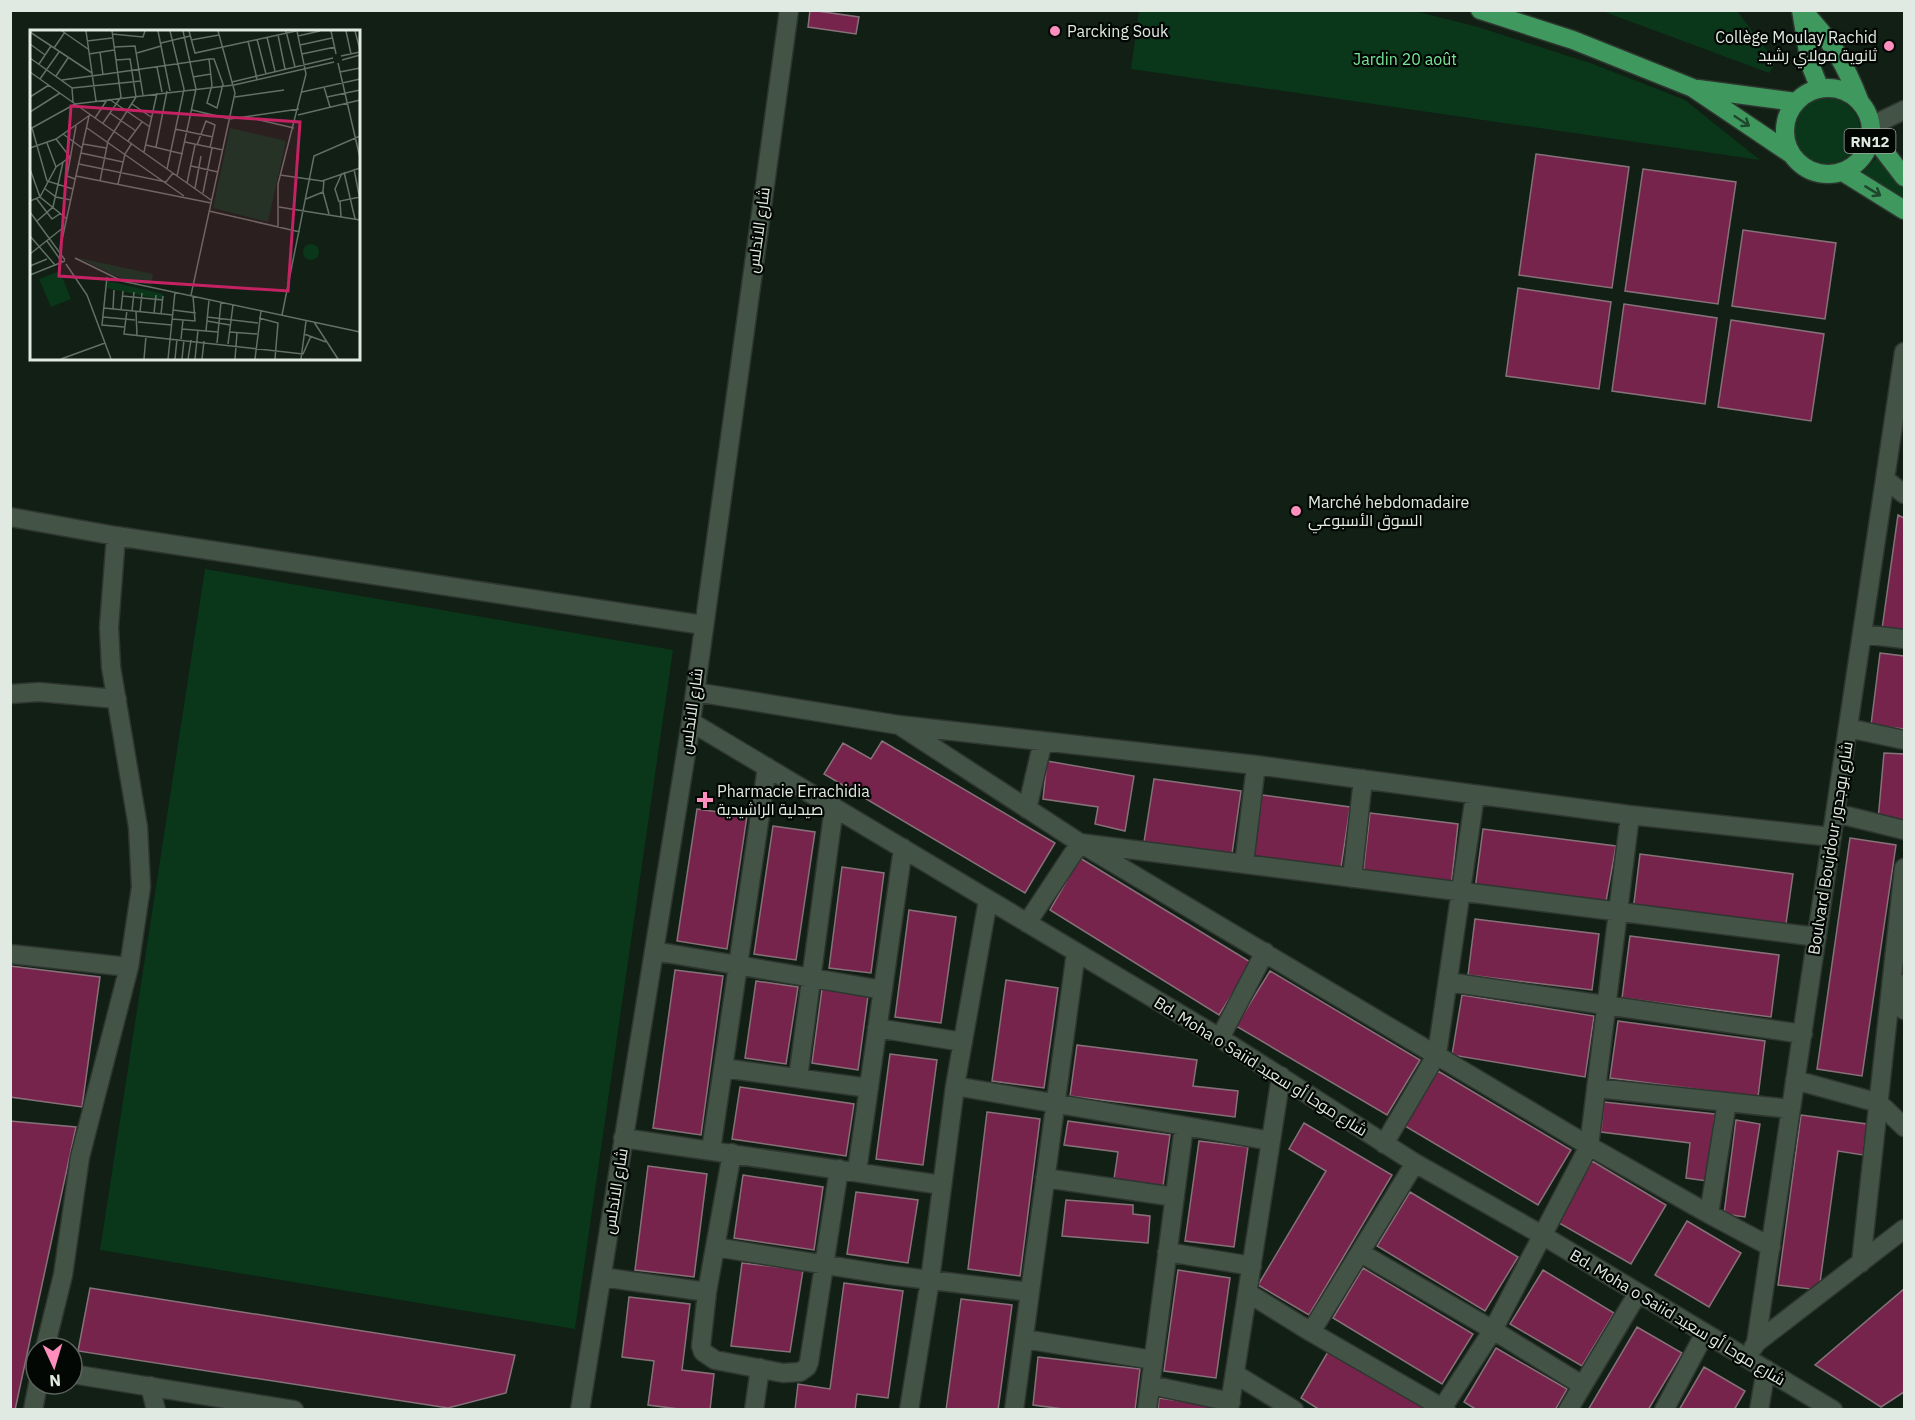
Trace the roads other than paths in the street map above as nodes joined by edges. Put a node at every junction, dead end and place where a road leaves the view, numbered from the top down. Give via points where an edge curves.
1 (789, 10) edge
2 (1480, 10) edge
3 (1801, 10) edge
4 (1511, 15) edge
5 (1693, 88) junction
6 (1820, 89) junction
7 (1796, 102) junction
8 (1860, 102) junction
9 (1903, 114) edge
10 (1871, 130) junction
11 (1791, 154) junction
12 (1843, 172) junction
13 (1905, 177) edge
14 (1905, 210) edge
15 (1905, 352) edge
16 (1900, 405) edge
17 (1886, 479) junction
18 (1905, 494) edge
19 (10, 517) edge
20 (116, 536) junction
21 (703, 625) junction
22 (1862, 634) junction
23 (1905, 639) edge
24 (695, 692) junction
25 (10, 694) edge
26 (117, 699) junction
27 (691, 722) junction
28 (899, 725) junction
29 (1848, 728) junction
30 (1905, 740) edge
31 (1043, 741) junction
32 (1256, 765) junction
33 (767, 767) junction
34 (1364, 779) junction
35 (1475, 795) junction
36 (834, 807) junction
37 (1027, 809) junction
38 (1835, 813) junction
39 (1630, 815) junction
40 (1905, 830) edge
41 (1832, 837) junction
42 (1080, 843) junction
43 (903, 848) junction
44 (1244, 864) junction
45 (1905, 868) edge
46 (1352, 878) junction
47 (1461, 892) junction
48 (988, 900) junction
49 (1618, 912) junction
50 (1027, 923) junction
51 (1817, 937) junction
52 (654, 951) junction
53 (1076, 952) junction
54 (1265, 952) junction
55 (10, 954) edge
56 (738, 966) junction
57 (129, 967) junction
58 (811, 978) junction
59 (1448, 982) junction
60 (1898, 989) edge
61 (883, 990) junction
62 (1606, 1005) junction
63 (1905, 1010) edge
64 (877, 1028) junction
65 (1803, 1034) junction
66 (1220, 1038) junction
67 (963, 1042) junction
68 (1437, 1054) junction
69 (723, 1068) junction
70 (1281, 1076) junction
71 (798, 1078) junction
72 (1796, 1080) junction
73 (955, 1086) junction
74 (869, 1088) junction
75 (1596, 1088) junction
76 (1727, 1102) junction
77 (1055, 1103) junction
78 (1879, 1103) junction
79 (1791, 1109) junction
80 (1184, 1126) junction
81 (1905, 1127) edge
82 (623, 1138) junction
83 (1271, 1141) junction
84 (1384, 1144) junction
85 (1588, 1146) junction
86 (711, 1150) junction
87 (732, 1153) junction
88 (1415, 1163) junction
89 (848, 1170) junction
90 (1045, 1178) junction
91 (942, 1185) junction
92 (1175, 1197) junction
93 (1709, 1214) junction
94 (1905, 1229) edge
95 (1542, 1235) junction
96 (715, 1247) junction
97 (1770, 1247) junction
98 (1167, 1252) junction
99 (1361, 1253) junction
100 (1861, 1263) junction
101 (823, 1264) junction
102 (1252, 1266) junction
103 (602, 1277) junction
104 (930, 1280) junction
105 (707, 1292) junction
106 (1030, 1292) junction
107 (1248, 1293) junction
108 (1638, 1293) junction
109 (1494, 1330) junction
110 (1311, 1332) junction
111 (1705, 1333) junction
112 (48, 1336) edge
113 (1024, 1339) junction
114 (1752, 1351) junction
115 (1153, 1360) junction
116 (760, 1368) junction
117 (1766, 1369) junction
118 (1235, 1374) junction
119 (84, 1376) edge
120 (1150, 1385) junction
121 (1582, 1385) junction
122 (150, 1386) junction
123 (1230, 1406) edge
124 (581, 1409) edge
125 (1443, 1409) edge
126 (156, 1410) edge
127 (294, 1410) edge
128 (754, 1410) edge
129 (909, 1410) edge
130 (1014, 1410) edge
131 (1147, 1410) edge
132 (1294, 1410) edge
133 (1568, 1410) edge
134 (1664, 1410) edge
135 (1759, 1410) edge
136 (1833, 1410) edge

1 - 21 street, شارع الاندلس
2 - 4 main road
3 - 6 main road, RN12 via 1810,64
3 - 8 main road, RN12 via 1825,34 1847,69
4 - 5 main road
5 - 7 main road
5 -> 11 main road
6 - 7 main road
6 - 8 main road via 1842,90
7 - 11 main road via 1785,122 1784,133
8 - 10 main road, RN12
9 - 10 street
10 - 12 main road, RN12 via 1863,157
10 - 13 main road, RN12
11 - 12 main road, RN12 via 1814,172
12 -> 14 main road, RN12
15 - 16 street, Boulvard Boujdour شارع بوجدور
16 - 17 street, Boulvard Boujdour شارع بوجدور
17 - 18 street
17 - 22 street, Boulvard Boujdour شارع بوجدور
19 - 20 street
20 - 21 street
20 - 26 street via 109,627
21 - 24 street, شارع الاندلس
22 - 23 street
22 - 29 street, Boulvard Boujdour شارع بوجدور
24 - 27 street, شارع الاندلس
24 - 28 street
25 - 26 street via 39,692
26 - 57 street via 139,839 141,887
27 - 33 street, Bd. Moha o Saiid شارع موحا أو سعيد
27 - 52 street, شارع الاندلس
28 - 31 street
28 - 37 street
29 - 30 street
29 - 38 street, Boulvard Boujdour شارع بوجدور
31 - 32 street
31 - 37 street
32 - 34 street
32 - 44 street
33 - 36 street, Bd. Moha o Saiid شارع موحا أو سعيد
33 - 56 street
34 - 35 street
34 - 46 street
35 - 39 street
35 - 47 street
36 - 43 street, Bd. Moha o Saiid شارع موحا أو سعيد
36 - 58 street
37 - 42 street
38 - 40 street
38 - 41 street, Boulvard Boujdour شارع بوجدور
39 - 41 street
39 - 49 street
41 - 51 street, Boulvard Boujdour شارع بوجدور
42 - 44 street
42 - 50 street
42 - 54 street
43 - 48 street, Bd. Moha o Saiid شارع موحا أو سعيد
43 - 61 street
44 - 46 street
45 - 60 street
46 - 47 street
47 - 49 street
47 - 59 street
48 - 50 street, Bd. Moha o Saiid شارع موحا أو سعيد
48 - 67 street
49 - 51 street
49 - 62 street
50 - 53 street, Bd. Moha o Saiid شارع موحا أو سعيد
51 - 65 street, Boulvard Boujdour شارع بوجدور
52 - 56 street
52 - 82 street, شارع الاندلس
53 - 66 street, Bd. Moha o Saiid شارع موحا أو سعيد
53 - 77 street
54 - 66 street
54 - 68 street
55 - 57 street
56 - 58 street
56 - 69 street
57 - 112 street via 80,1157 63,1275
58 - 61 street
58 - 71 street
59 - 62 street
59 - 68 street
60 - 63 street
60 - 78 street
61 - 64 street
62 - 65 street
62 - 75 street
64 - 67 street
64 - 74 street
65 - 72 street, Boulvard Boujdour شارع بوجدور
66 - 70 street, Bd. Moha o Saiid شارع موحا أو سعيد
67 - 73 street
68 - 84 street
68 - 85 street
69 - 71 street
69 - 86 street
70 - 83 street
70 - 84 street, Bd. Moha o Saiid شارع موحا أو سعيد
71 - 74 street
72 - 78 street
72 - 79 street, Boulvard Boujdour شارع بوجدور
73 - 77 street
73 - 91 street
74 - 89 street
75 - 76 street
75 - 85 street
76 - 79 street
76 - 93 street
77 - 80 street
77 - 90 street
78 - 81 street
78 - 100 street
79 - 97 street, Boulvard Boujdour شارع بوجدور
80 - 83 street
80 - 92 street
82 - 86 street
82 - 103 street, شارع الاندلس
83 - 102 street
84 - 88 street, Bd. Moha o Saiid شارع موحا أو سعيد
85 - 93 street
85 - 95 street
86 - 87 street
87 - 89 street
87 - 96 street
88 - 95 street, Bd. Moha o Saiid شارع موحا أو سعيد
88 - 99 street
89 - 91 street
89 - 101 street
90 - 92 street
90 - 106 street
91 - 104 street
92 - 98 street
93 - 97 street
94 - 100 street
95 - 108 street, Bd. Moha o Saiid شارع موحا أو سعيد
95 - 109 street
96 - 101 street
96 - 105 street
97 - 114 street, Boulvard Boujdour شارع بوجدور
98 - 102 street
98 - 115 street
99 - 109 street
99 - 110 street
100 - 114 street
101 - 104 street
101 - 116 street via 807,1367 794,1374
102 - 107 street
103 - 105 street
103 - 124 street, شارع الاندلس
104 - 106 street
104 - 129 street
105 - 116 street via 703,1352 715,1360
106 - 113 street
107 - 110 street
107 - 118 street
108 - 111 street, Bd. Moha o Saiid شارع موحا أو سعيد
108 - 121 street
109 - 121 street
109 - 125 street
110 - 125 street
111 - 114 street, Bd. Moha o Saiid شارع موحا أو سعيد
111 - 134 street
113 - 115 street
113 - 130 street
114 - 117 street, Bd. Moha o Saiid شارع موحا أو سعيد
115 - 120 street
116 - 128 street
117 - 135 street
117 - 136 street, Bd. Moha o Saiid شارع موحا أو سعيد
118 - 123 street
118 - 132 street
119 - 122 street
120 - 123 street
120 - 131 street
121 - 133 street
122 - 126 street
122 - 127 street

